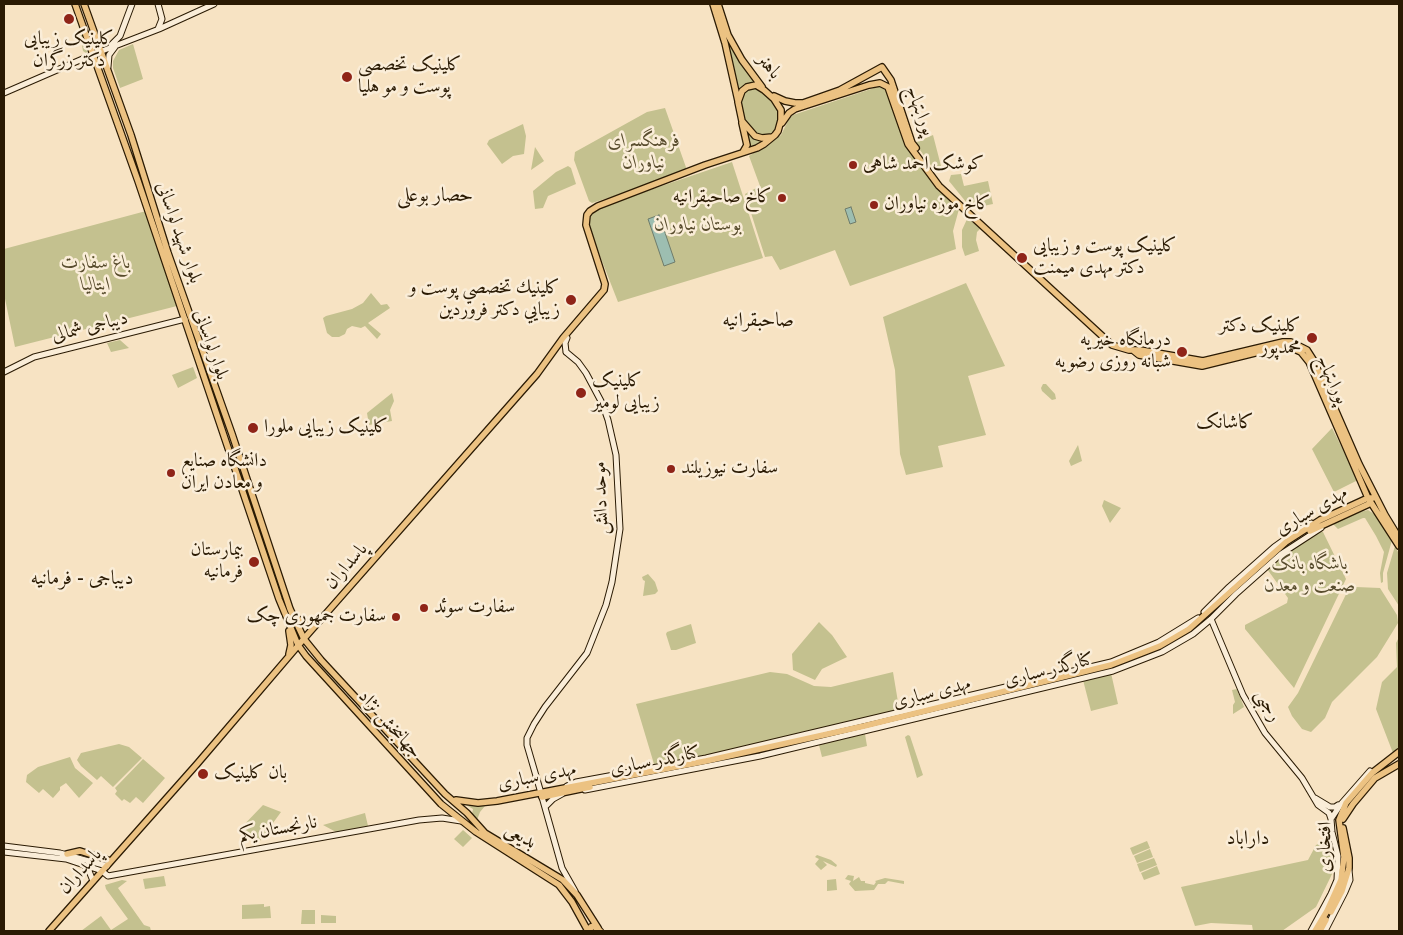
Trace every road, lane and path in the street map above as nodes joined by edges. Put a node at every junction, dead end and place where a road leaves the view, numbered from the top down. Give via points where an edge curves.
1 (75, 4) edge
2 (84, 4) edge
3 (132, 4) edge
4 (158, 4) edge
5 (214, 4) edge
6 (713, 4) edge
7 (718, 4) edge
8 (162, 15) junction
9 (184, 17) junction
10 (156, 30) junction
11 (120, 36) junction
12 (127, 41) junction
13 (117, 45) junction
14 (102, 51) junction
15 (94, 54) junction
16 (108, 69) junction
17 (100, 71) junction
18 (764, 90) junction
19 (4, 93) edge
20 (738, 102) junction
21 (795, 106) junction
22 (742, 121) junction
23 (780, 127) junction
24 (772, 137) junction
25 (742, 153) junction
26 (934, 176) junction
27 (598, 206) junction
28 (185, 319) junction
29 (567, 338) joint
30 (553, 352) junction
31 (566, 352) junction
32 (4, 372) edge
33 (1337, 422) junction
34 (1359, 464) junction
35 (1370, 500) junction
36 (1356, 511) junction
37 (258, 514) junction
38 (1341, 514) junction
39 (1382, 515) junction
40 (251, 516) junction
41 (1322, 523) junction
42 (1399, 538) edge
43 (1399, 546) edge
44 (290, 608) junction
45 (323, 618) junction
46 (1211, 619) junction
47 (288, 624) junction
48 (304, 639) junction
49 (298, 645) junction
50 (1161, 647) junction
51 (288, 657) junction
52 (1112, 667) junction
53 (375, 718) junction
54 (368, 724) junction
55 (1399, 752) edge
56 (1391, 758) junction
57 (1399, 764) edge
58 (563, 790) junction
59 (542, 795) junction
60 (1314, 797) junction
61 (451, 799) junction
62 (1341, 804) junction
63 (545, 806) junction
64 (1331, 819) junction
65 (462, 821) junction
66 (4, 846) edge
67 (4, 852) edge
68 (68, 854) junction
69 (109, 863) junction
70 (90, 865) junction
71 (1349, 868) junction
72 (102, 871) junction
73 (93, 881) junction
74 (577, 895) junction
75 (589, 915) junction
76 (582, 922) junction
77 (599, 930) edge
78 (49, 931) edge
79 (589, 931) edge
80 (1310, 931) edge
81 (1315, 931) edge
82 (1320, 931) edge
83 (1325, 931) edge

1 - 15 main road, بلوار لواسانی
2 - 14 main road
3 - 11 main road
4 - 8 main road
5 - 9 main road
6 - 20 main road, باهنر
7 - 18 main road, باهنر via 728,35
8 - 9 main road via 172,21
8 - 10 main road via 162,22
9 - 10 main road
10 - 12 main road
11 - 12 main road
11 - 14 main road
12 - 13 main road
13 - 14 main road
13 - 16 main road via 109,55
14 - 15 main road
14 - 16 main road
15 - 17 main road, بلوار لواسانی
15 - 19 main road
16 - 17 main road
16 - 37 main road, بلوار شهید لواسانی
17 - 28 main road, بلوار لواسانی
18 - 20 main road via 747,86
18 - 21 main road, باهنر
18 - 23 main road via 780,107
20 - 22 main road
21 - 23 main road
21 - 26 main road, پورابتهاج via 876,83 888,87 908,144
21 - 26 main road, پورابتهاج via 840,90 882,68 890,80 912,143
22 - 24 main road via 755,136
22 - 25 main road via 747,145
23 - 24 main road
24 - 25 main road via 757,148
25 - 27 main road
26 - 33 main road, پورابتهاج via 968,212 1117,347 1139,355 1202,366 1275,348 1292,348 1301,352 1309,362
27 - 29 main road via 592,211 588,223 608,288
27 - 30 main road, پاسداران via 587,215 586,226 604,290
28 - 32 main road, دیباجی شمالی via 34,357
28 - 40 main road, بلوار لواسانی
29 - 31 main road
30 - 31 main road
30 - 45 main road, پاسداران
31 - 59 main road, موحد دانش via 581,366 605,410 612,434 620,529 612,582 587,653 545,707 527,738
33 - 34 main road, پورابتهاج
33 - 35 main road, پورابتهاج
34 - 35 main road
34 - 39 main road, پورابتهاج
35 - 36 main road
35 - 38 main road, مهدی سباری
35 - 39 main road
36 - 38 main road
36 - 39 main road via 1371,510
37 - 40 main road via 256,518
37 - 44 main road, بلوار شهید لواسانی
38 - 41 main road, مهدی سباری
39 - 42 main road, پورابتهاج
39 - 43 main road, پورابتهاج
40 - 47 main road, بلوار لواسانی
41 - 46 main road via 1282,554
41 - 50 main road, مهدی سباری via 1288,544 1200,624
44 - 45 main road via 302,622
44 - 48 main road, بلوار شهید لواسانی
45 - 48 main road, پاسداران
46 - 50 main road via 1184,640
46 - 60 main road, رجبی via 1243,695 1264,733
47 - 49 main road, بلوار لواسانی
47 - 51 main road via 291,644
48 - 49 main road, پاسداران
48 - 53 main road, جهانبخش نژاد
49 - 51 main road, پاسداران
49 - 54 main road, جهانبخش نژاد
50 - 52 main road, مهدی سباری
51 - 69 main road, پاسداران
52 - 58 main road, مهدی سباری via 898,720
52 - 58 main road, کنارگذر سباری via 706,758 576,782
53 - 54 main road
53 - 61 main road, جهانبخش نژاد
54 - 65 main road, جهانبخش نژاد via 441,804
55 - 56 main road, افتخاری
56 - 62 main road via 1370,772
56 - 81 main road, افتخاری via 1363,782 1343,810 1339,820 1344,857 1341,880
57 - 71 main road, افتخاری via 1375,778 1343,818
58 - 59 main road, مهدی سباری
58 - 63 main road, کنارگذر سباری
59 - 61 main road, مهدی سباری via 478,803
59 - 63 main road
60 - 62 main road via 1330,807
60 - 64 main road, رجبی
61 - 74 main road, بدیعی via 490,837 560,878
62 - 64 main road
63 - 74 main road via 562,868
64 - 80 main road via 1338,856 1337,880
65 - 72 main road, نارنجستان یکم via 433,818 108,876
65 - 76 main road, بدیعی via 555,882
66 - 68 main road
67 - 70 main road
68 - 69 main road via 80,851
68 - 70 main road
69 - 70 main road
69 - 72 main road, پاسداران
70 - 72 main road, نارنجستان یکم
70 - 73 main road
71 - 82 main road, افتخاری via 1342,891
71 - 83 main road via 1346,892
72 - 73 main road, پاسداران
73 - 78 main road, پاسداران
74 - 75 main road
75 - 76 main road via 589,922
75 - 77 main road
76 - 79 main road
77 - 79 highway via 592,926

